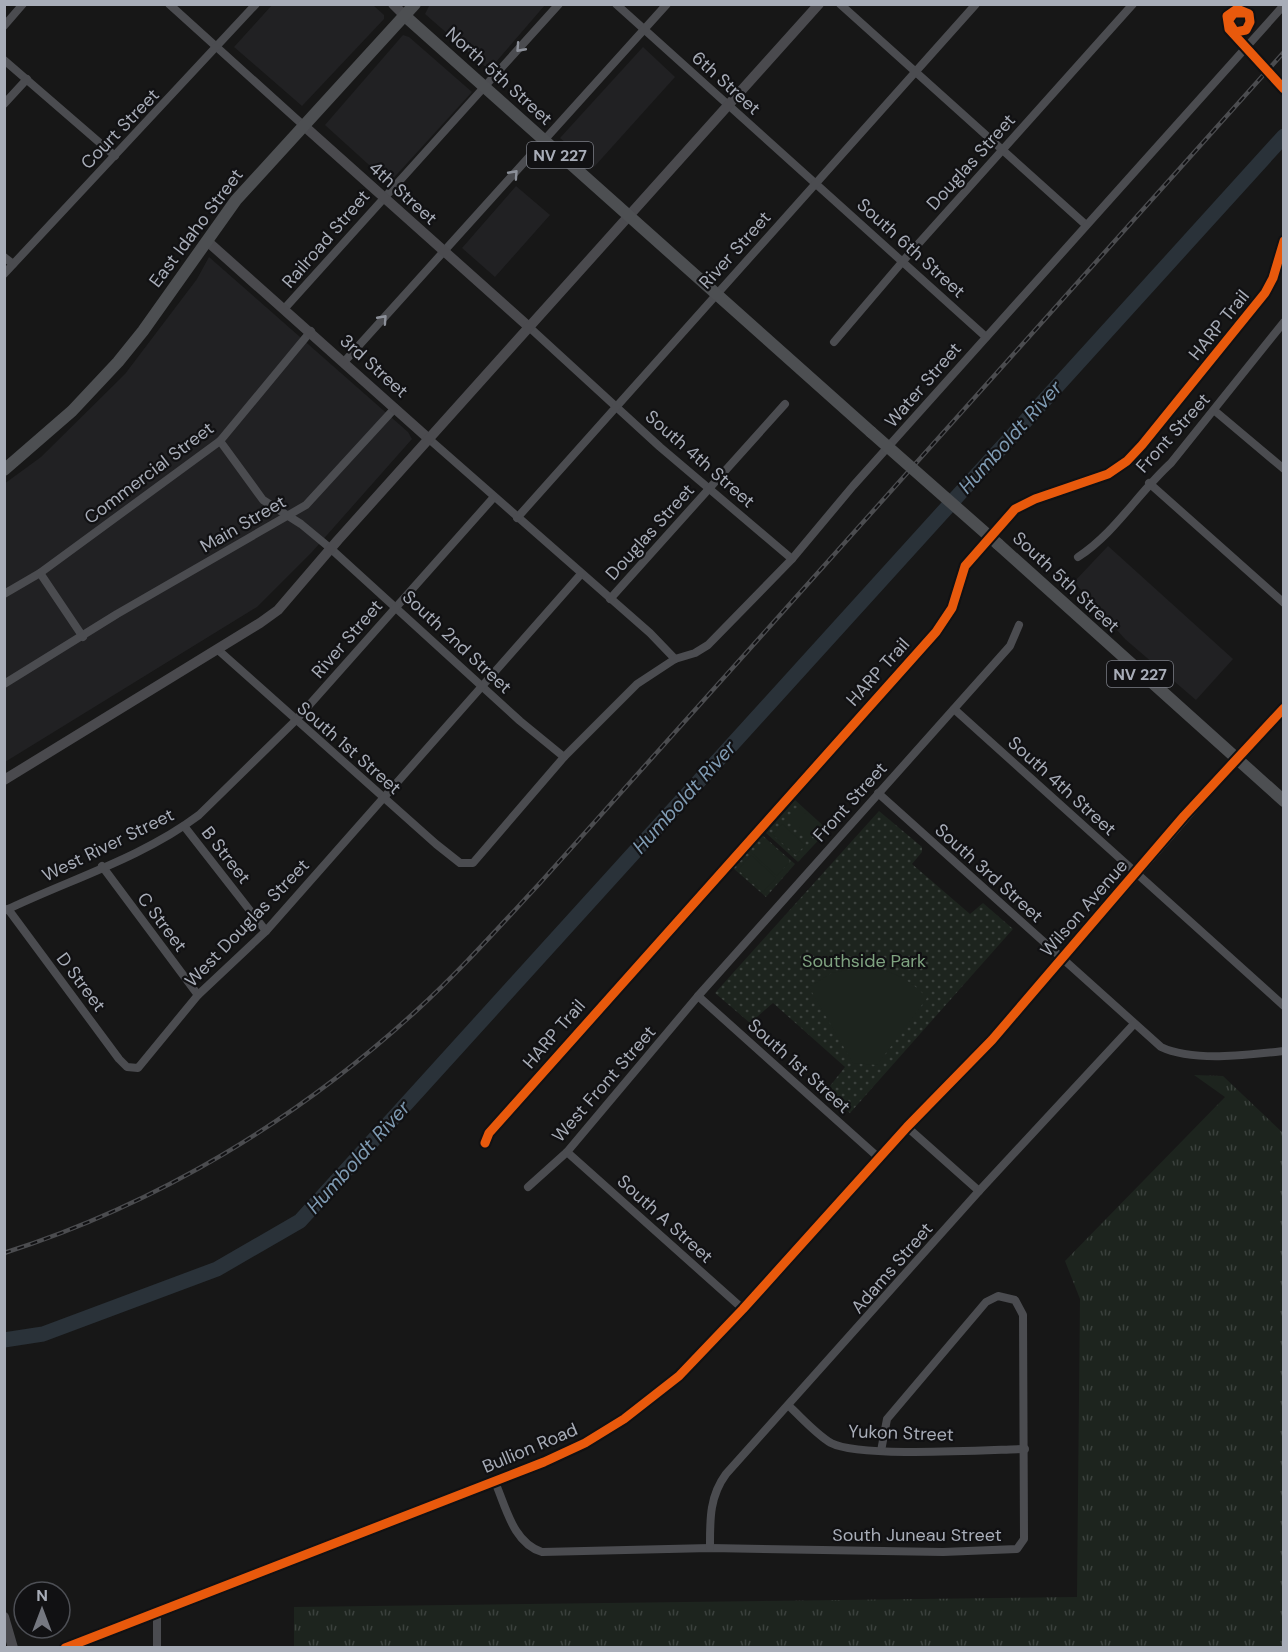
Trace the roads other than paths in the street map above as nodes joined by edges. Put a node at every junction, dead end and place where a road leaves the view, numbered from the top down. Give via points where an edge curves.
1 (23, 4) edge
2 (169, 4) edge
3 (256, 4) edge
4 (393, 4) edge
5 (415, 4) edge
6 (559, 4) edge
7 (616, 4) edge
8 (667, 4) edge
9 (819, 4) edge
10 (840, 4) edge
11 (976, 4) edge
12 (1133, 4) edge
13 (1284, 5) edge
14 (405, 16) junction
15 (4, 26) edge
16 (645, 30) junction
17 (217, 48) junction
18 (4, 60) edge
19 (915, 72) junction
20 (27, 79) junction
21 (484, 87) junction
22 (4, 104) edge
23 (729, 105) junction
24 (303, 125) junction
25 (543, 140) junction
26 (1002, 150) junction
27 (115, 156) junction
28 (815, 183) junction
29 (383, 197) junction
30 (628, 217) junction
31 (1086, 225) junction
32 (207, 241) junction
33 (444, 251) junction
34 (4, 257) edge
35 (903, 261) junction
36 (13, 264) junction
37 (4, 274) edge
38 (715, 295) junction
39 (285, 308) junction
40 (1284, 322) edge
41 (529, 327) junction
42 (311, 331) junction
43 (986, 337) junction
44 (834, 342) dead end
45 (344, 362) junction
46 (785, 404) dead end
47 (616, 405) junction
48 (395, 408) junction
49 (1215, 411) junction
50 (429, 439) junction
51 (220, 441) junction
52 (1284, 469) edge
53 (4, 470) edge
54 (1149, 483) junction
55 (709, 490) junction
56 (494, 497) junction
57 (290, 516) junction
58 (517, 518) junction
59 (330, 548) junction
60 (1078, 556) dead end
61 (792, 559) junction
62 (40, 573) junction
63 (581, 574) junction
64 (4, 594) edge
65 (610, 599) junction
66 (1284, 603) edge
67 (396, 606) junction
68 (1019, 625) dead end
69 (83, 637) junction
70 (217, 649) junction
71 (675, 659) junction
72 (5, 683) edge
73 (481, 685) junction
74 (1284, 708) edge
75 (954, 709) junction
76 (295, 721) junction
77 (564, 757) junction
78 (1235, 760) junction
79 (4, 780) edge
80 (878, 793) junction
81 (384, 797) junction
82 (1284, 801) edge
83 (184, 826) junction
84 (465, 864) joint
85 (102, 866) junction
86 (1137, 874) junction
87 (6, 910) edge
88 (266, 931) junction
89 (1061, 959) junction
90 (198, 995) junction
91 (698, 996) junction
92 (1284, 1006) edge
93 (1134, 1024) junction
94 (1284, 1051) edge
95 (133, 1070) joint
96 (907, 1127) junction
97 (567, 1152) junction
98 (879, 1158) junction
99 (528, 1187) dead end
100 (979, 1191) junction
101 (743, 1309) junction
102 (789, 1406) junction
103 (1025, 1449) junction
104 (881, 1451) junction
105 (495, 1482) junction
106 (710, 1548) junction
107 (158, 1613) junction
108 (4, 1617) edge
109 (13, 1647) edge
110 (65, 1647) edge
111 (158, 1647) edge

1 - 15 street
2 - 17 street, 4th Street
3 - 17 street, Court Street
4 - 14 street, North 5th Street
5 - 14 main road, East Idaho Street
6 -> 21 street, Railroad Street
7 - 16 street, 6th Street
8 - 16 street
9 - 23 street
10 - 19 street
11 - 19 street, River Street
12 - 26 street, Douglas Street
13 - 31 street, Water Street
14 - 21 main road, North 5th Street / NV 227
14 - 24 main road, East Idaho Street
16 - 23 street, 6th Street
16 - 25 street
17 - 24 street, 4th Street
17 - 27 street, Court Street
18 - 20 street
19 - 26 street
19 - 28 street, River Street
20 - 22 street
20 - 27 street
21 - 25 main road, North 5th Street / NV 227
21 - 29 street, Railroad Street
23 - 28 street, 6th Street
23 - 30 street
24 - 29 street, 4th Street
24 - 32 main road, East Idaho Street via 236,200
25 - 30 main road, North 5th Street / NV 227
33 -> 25 street
26 - 31 street
26 - 35 street, Douglas Street
27 - 36 street, Court Street
28 - 35 street, South 6th Street
28 - 38 street, River Street
29 - 33 street, 4th Street
29 - 39 street, Railroad Street
30 - 38 main road, North 5th Street / NV 227
30 - 41 street
31 - 43 street, Water Street
32 - 39 street, 3rd Street
32 - 53 main road, East Idaho Street via 118,362 72,411
33 - 41 street, 4th Street
45 -> 33 street
34 - 36 street
35 - 43 street, South 6th Street
35 - 44 street, Douglas Street
36 - 37 street, Court Street
38 - 47 street, River Street
38 - 78 main road, South 5th Street / NV 227, bridge via 998,544
39 - 42 street, 3rd Street
40 - 49 street, Front Street
41 - 47 street, 4th Street
41 - 50 street
42 - 45 street, 3rd Street
42 - 51 street, Commercial Street
43 - 61 street, Water Street
45 - 48 street, 3rd Street
46 - 55 street, Douglas Street
47 - 55 street, South 4th Street
47 - 58 street, River Street
48 - 50 street, 3rd Street
48 - 57 street, Main Street via 325,487
49 - 52 street
49 - 54 street, Front Street via 1171,464
50 - 56 street, 3rd Street
50 - 59 street
51 - 57 street, South 2nd Street via 264,500
51 - 62 street, Commercial Street
54 - 60 street, Front Street via 1100,543
54 - 66 street
55 - 61 street, South 4th Street
55 - 65 street, Douglas Street
56 - 58 street, 3rd Street
56 - 67 street, River Street
57 - 59 street, South 2nd Street
57 - 69 street, Main Street via 160,588
58 - 63 street
59 - 67 street, South 2nd Street
59 - 70 street via 278,610
61 - 71 street, Water Street via 708,645
62 - 64 street, Commercial Street
62 - 69 street
63 - 65 street
63 - 73 street, Douglas Street
65 - 71 street
67 - 73 street, South 2nd Street
67 - 76 street, River Street
68 - 75 street, Front Street via 1010,646
69 - 72 street, Main Street
70 - 76 street, South 1st Street
70 - 79 street
71 - 77 street, Water Street via 637,684
73 - 77 street, South 2nd Street
73 - 81 street, Douglas Street
74 - 78 street, Wilson Avenue
75 - 80 street, Front Street
75 - 86 street, South 4th Street
76 - 81 street, South 1st Street
76 - 83 street, West River Street
77 - 84 street, Water Street via 480,856
78 - 82 main road, South 5th Street / NV 227
78 - 86 street, Wilson Avenue
80 - 89 street, South 3rd Street
80 - 91 street, Front Street
81 - 84 street, South 1st Street via 436,844
81 - 88 street, West Douglas Street
83 - 85 street, West River Street
83 - 88 street, B Street
85 - 87 street, West River Street
85 - 90 street, C Street
86 - 89 street, Wilson Avenue
86 - 92 street, South 4th Street
87 - 95 street, D Street via 119,1059
88 - 90 street, West Douglas Street
89 - 93 street, South 3rd Street
89 - 96 street, Wilson Avenue via 992,1040
90 - 95 street, West Douglas Street
91 - 97 street, West Front Street
91 - 98 street, South 1st Street
93 - 94 street, South 3rd Street via 1161,1047 1181,1054
93 - 100 street, Adams Street
96 - 98 street, Bullion Road
96 - 100 street
97 - 99 street, West Front Street
97 - 101 street, South A Street
98 - 101 street, Bullion Road
100 - 102 street, Adams Street
101 - 105 street, Bullion Road via 679,1376 646,1404 585,1443
102 - 104 street, Yukon Street via 830,1442 844,1448
102 - 106 street, Adams Street via 720,1483 710,1508
103 - 104 street, Yukon Street
103 - 104 street, South Juneau Street via 1023,1315 1015,1300 998,1296 986,1302 887,1419
103 - 106 street, South Juneau Street via 1024,1539 1017,1550
105 - 106 street, South Juneau Street via 519,1536 532,1549 542,1552
105 - 107 street, Bullion Road
107 - 110 street, Bullion Road
107 - 111 street
108 - 109 street

